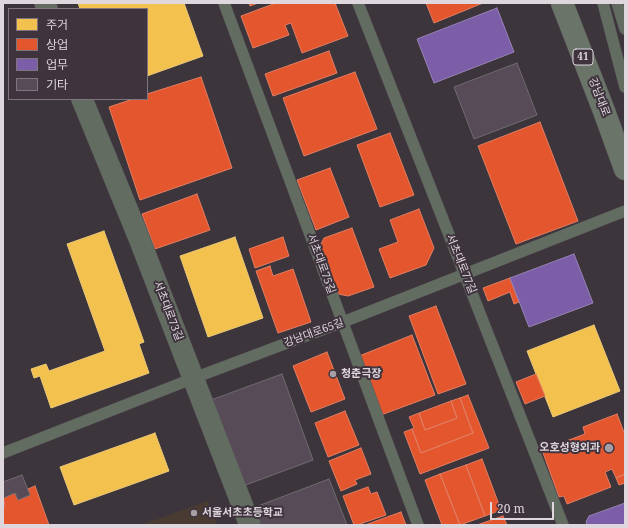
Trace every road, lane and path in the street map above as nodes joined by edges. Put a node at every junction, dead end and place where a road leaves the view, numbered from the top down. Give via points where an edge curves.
1 (224, 3) edge
2 (358, 3) edge
3 (562, 3) edge
4 (603, 3) edge
5 (618, 3) edge
6 (625, 29) edge
7 (625, 87) edge
8 (82, 100) edge
9 (625, 169) edge
10 (625, 211) edge
11 (466, 274) junction
12 (343, 322) junction
13 (194, 378) junction
14 (3, 453) edge
15 (250, 525) edge
16 (418, 525) edge
17 (564, 525) edge

1 - 12 lane, 서초대로75길
2 - 11 lane, 서초대로77길
3 - 9 main road, 강남대로 / 41
4 - 7 lane
5 - 6 lane
8 - 13 street, 서초대로73길
10 - 11 lane, 강남대로65길
11 - 12 lane, 강남대로65길
11 - 17 lane, 서초대로77길
12 - 13 lane, 강남대로65길
12 - 16 lane, 서초대로75길
13 - 14 lane, 강남대로65길
13 - 15 street, 서초대로73길

